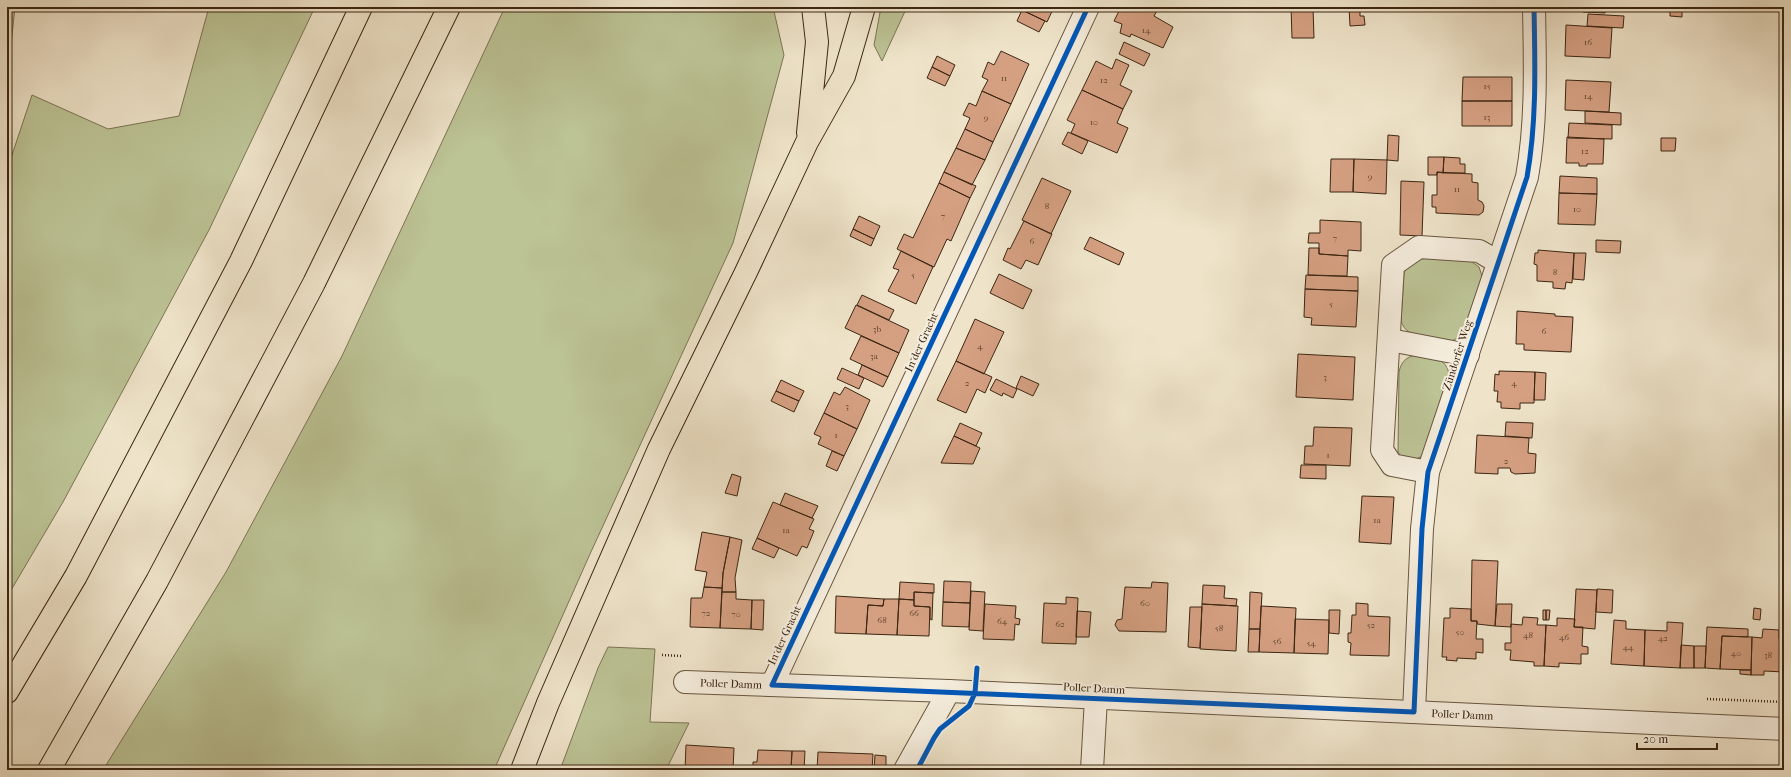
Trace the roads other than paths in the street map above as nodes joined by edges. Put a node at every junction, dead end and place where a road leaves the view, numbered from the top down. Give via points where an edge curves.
1 (449, 7) edge
2 (813, 7) edge
3 (864, 7) edge
4 (1088, 7) edge
5 (1534, 7) edge
6 (360, 9) edge
7 (807, 142) junction
8 (1498, 262) junction
9 (1390, 340) junction
10 (1468, 354) junction
11 (1428, 472) junction
12 (685, 682) dead end
13 (772, 685) junction
14 (949, 691) junction
15 (7, 692) edge
16 (1096, 698) junction
17 (1414, 712) junction
18 (1784, 729) edge
19 (49, 770) edge
20 (522, 770) edge
21 (905, 770) edge
22 (1092, 770) edge

1 - 19 highway via 278,352 157,581
2 - 7 highway via 817,42
3 - 7 highway via 844,76
4 - 13 street, In der Gracht
5 - 8 street, Zündorfer Weg via 1533,145 1523,192
6 - 15 highway via 241,261 76,576
7 - 20 highway via 659,449 548,703
8 - 9 street via 1479,250 1419,247 1393,266
8 - 10 street, Zündorfer Weg
9 - 10 street, Zündorfer Weg
9 - 11 street via 1382,450 1392,465
10 - 11 street, Zündorfer Weg
11 - 17 street, Zündorfer Weg via 1422,529
12 - 13 street, Poller Damm
13 - 14 street, Poller Damm
14 - 16 street, Poller Damm
14 - 21 street
16 - 17 street, Poller Damm
16 - 22 street
17 - 18 street, Poller Damm

